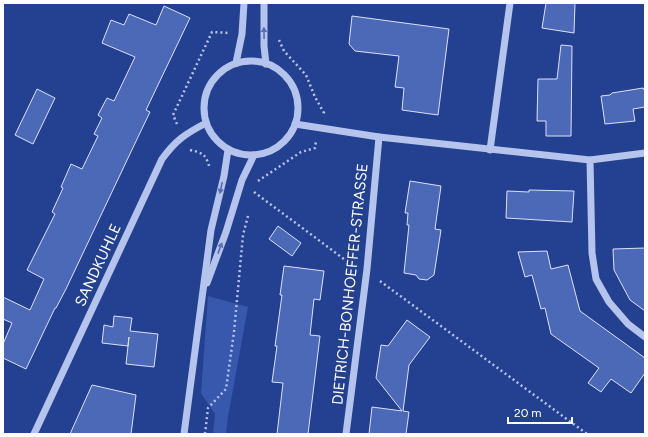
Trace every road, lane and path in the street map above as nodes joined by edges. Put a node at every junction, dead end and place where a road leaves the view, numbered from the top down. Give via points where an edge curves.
1 (244, 3) edge
2 (264, 3) edge
3 (510, 3) edge
4 (242, 34) junction
5 (264, 37) junction
6 (236, 63) junction
7 (266, 64) junction
8 (206, 123) junction
9 (295, 124) junction
10 (319, 129) junction
11 (182, 136) junction
12 (379, 137) junction
13 (228, 150) junction
14 (490, 150) junction
15 (645, 153) edge
16 (254, 155) junction
17 (590, 160) junction
18 (224, 176) junction
19 (242, 180) junction
20 (256, 183) junction
21 (254, 192) junction
22 (252, 200) dead end
23 (248, 214) dead end
24 (367, 269) junction
25 (201, 298) junction
26 (645, 336) edge
27 (34, 434) edge
28 (184, 434) edge
29 (205, 434) edge
30 (346, 434) edge
31 (587, 434) edge

1 - 4 street
5 -> 2 street
3 - 14 street
4 - 6 street
4 - 11 path via 212,32 173,115
5 - 7 street
5 - 10 path via 279,39 284,51 306,75 324,113
6 - 7 street
6 - 8 street via 222,70 212,81 206,94
7 - 9 street via 284,75 292,85 298,109
8 - 11 street, SANDKUHLE
8 - 13 street via 211,134
9 - 10 street
9 - 16 street via 280,145 268,152
10 - 12 street
10 - 20 path via 315,148 301,152
11 - 18 path via 188,149 200,152 206,157 211,170
11 - 27 street, SANDKUHLE via 162,159
12 - 14 street
12 - 24 street, DIETRICH-BONHOEFFER-STRASSE
13 - 16 street via 241,156
13 - 18 street
14 - 17 street
15 - 17 street
16 - 19 street
17 - 26 street via 592,254 596,279 618,313
18 -> 25 street via 211,230
19 - 20 path
25 -> 19 street
20 - 21 path
21 - 22 path
21 - 24 path via 344,259
23 - 29 path via 243,236 226,388 208,408
24 - 30 street, DIETRICH-BONHOEFFER-STRASSE
24 - 31 path via 386,287
25 - 28 street

